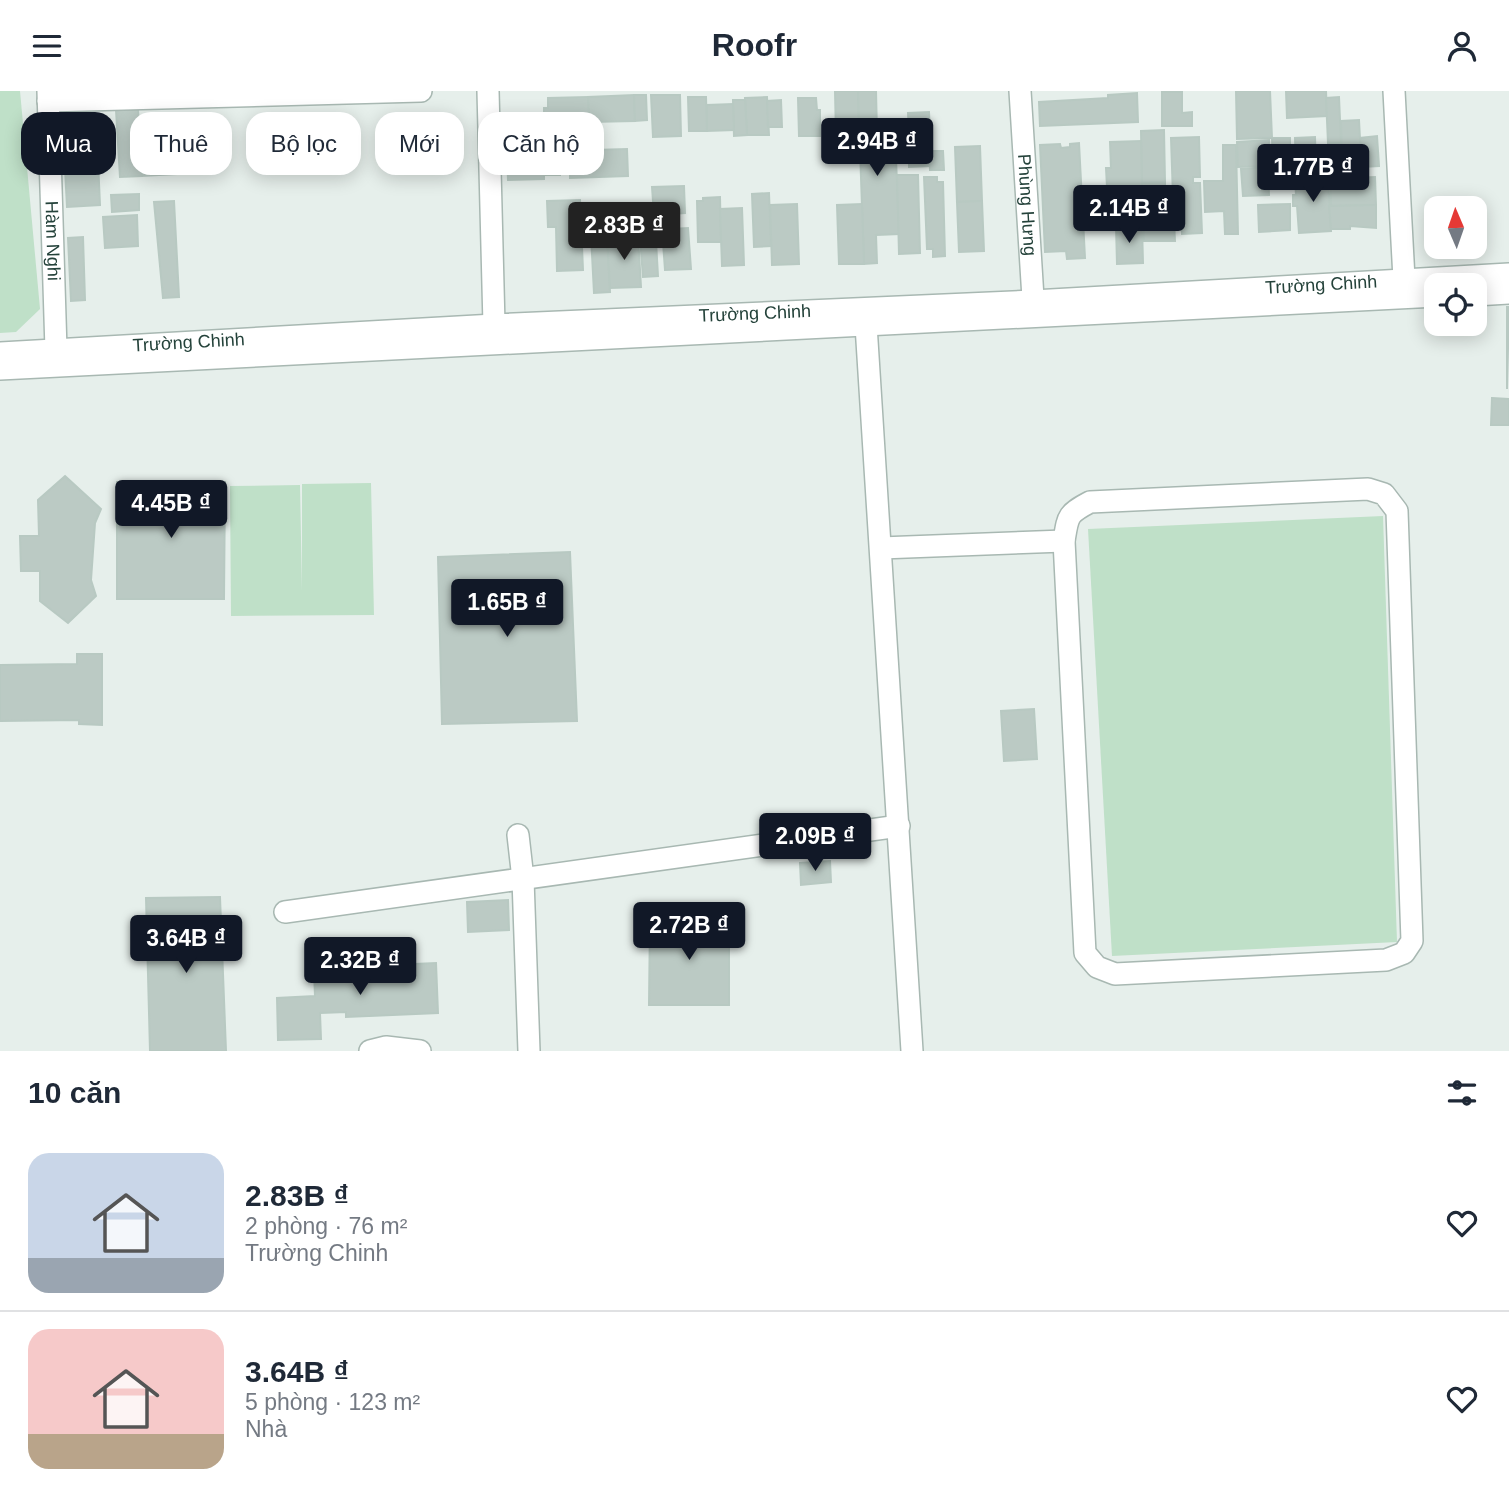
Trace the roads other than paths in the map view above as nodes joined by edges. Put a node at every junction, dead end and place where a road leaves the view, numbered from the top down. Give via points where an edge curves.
1 (421, 91) edge
2 (488, 91) edge
3 (1020, 91) edge
4 (1394, 91) edge
5 (48, 96) edge
6 (1509, 274) edge
7 (1404, 279) junction
8 (1509, 293) edge
9 (1487, 294) edge
10 (1424, 296) edge
11 (1033, 309) junction
12 (495, 325) junction
13 (866, 325) junction
14 (56, 350) junction
15 (0, 353) edge
16 (0, 369) edge
17 (1064, 541) junction
18 (881, 548) junction
19 (899, 826) junction
20 (518, 835) dead end
21 (523, 879) junction
22 (285, 912) dead end
23 (370, 1051) edge
24 (420, 1051) edge
25 (529, 1051) edge
26 (912, 1051) edge

1 - 5 street
2 - 12 street
3 - 11 street, Phùng Hưng
4 - 7 street
5 - 14 street, Hàm Nghi
6 - 7 street, Trường Chinh
7 - 11 street, Trường Chinh
8 - 9 street
10 - 11 street, Trường Chinh
11 - 12 street, Trường Chinh
11 - 13 street, Trường Chinh
12 - 14 street, Trường Chinh
13 - 16 street, Trường Chinh
13 - 18 street
14 - 15 street, Trường Chinh
17 - 17 street via 1085,953 1097,967 1115,974 1386,960 1404,953 1412,941 1397,511 1393,503 1368,489 1090,502 1073,511
17 - 18 street
18 - 19 street
19 - 21 street
19 - 26 street
20 - 21 street
21 - 22 street
21 - 25 street
23 - 24 street via 386,1047

